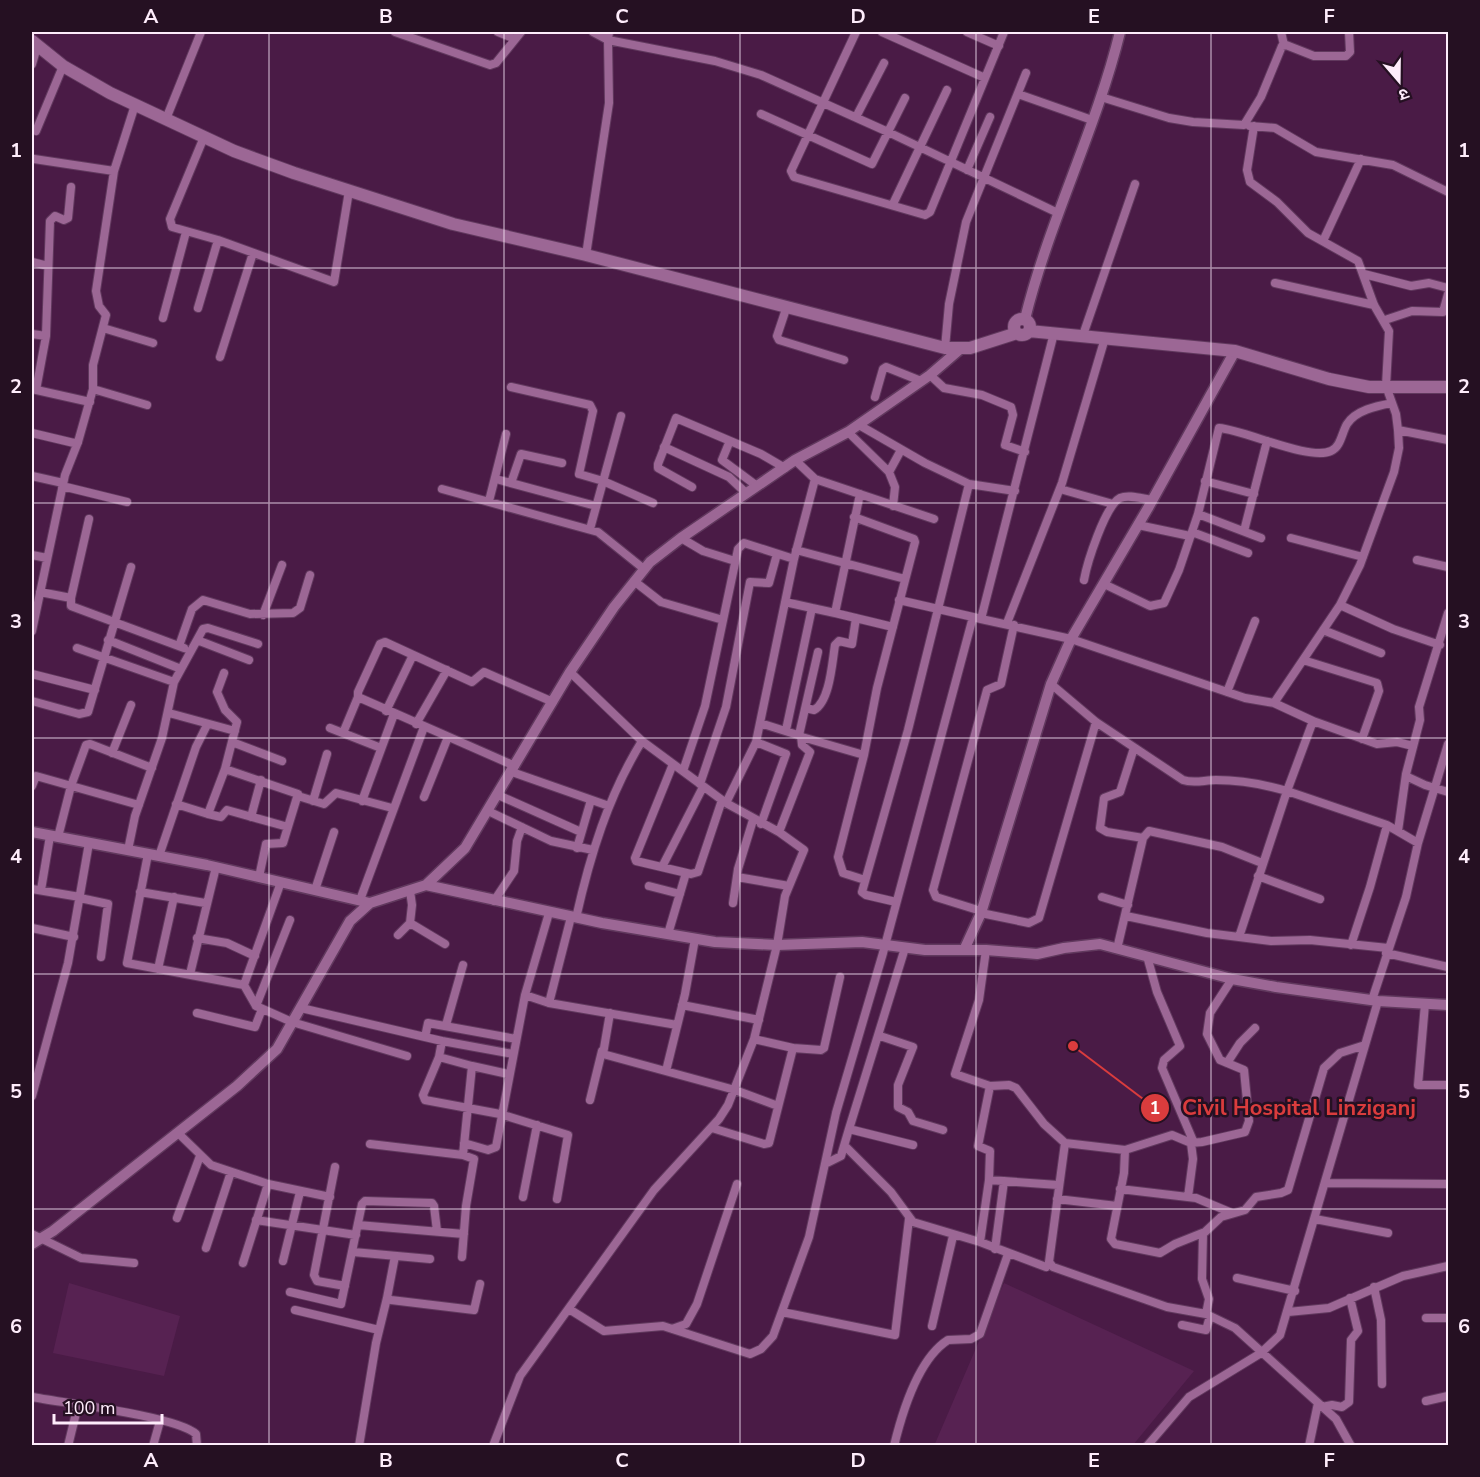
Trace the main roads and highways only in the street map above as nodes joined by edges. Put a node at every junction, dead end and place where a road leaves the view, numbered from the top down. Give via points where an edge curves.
1 (34, 44) edge
2 (1449, 387) edge

1 - 2 main road via 88,82 269,165 453,224 945,348 959,350 1024,328 1235,351 1350,384

